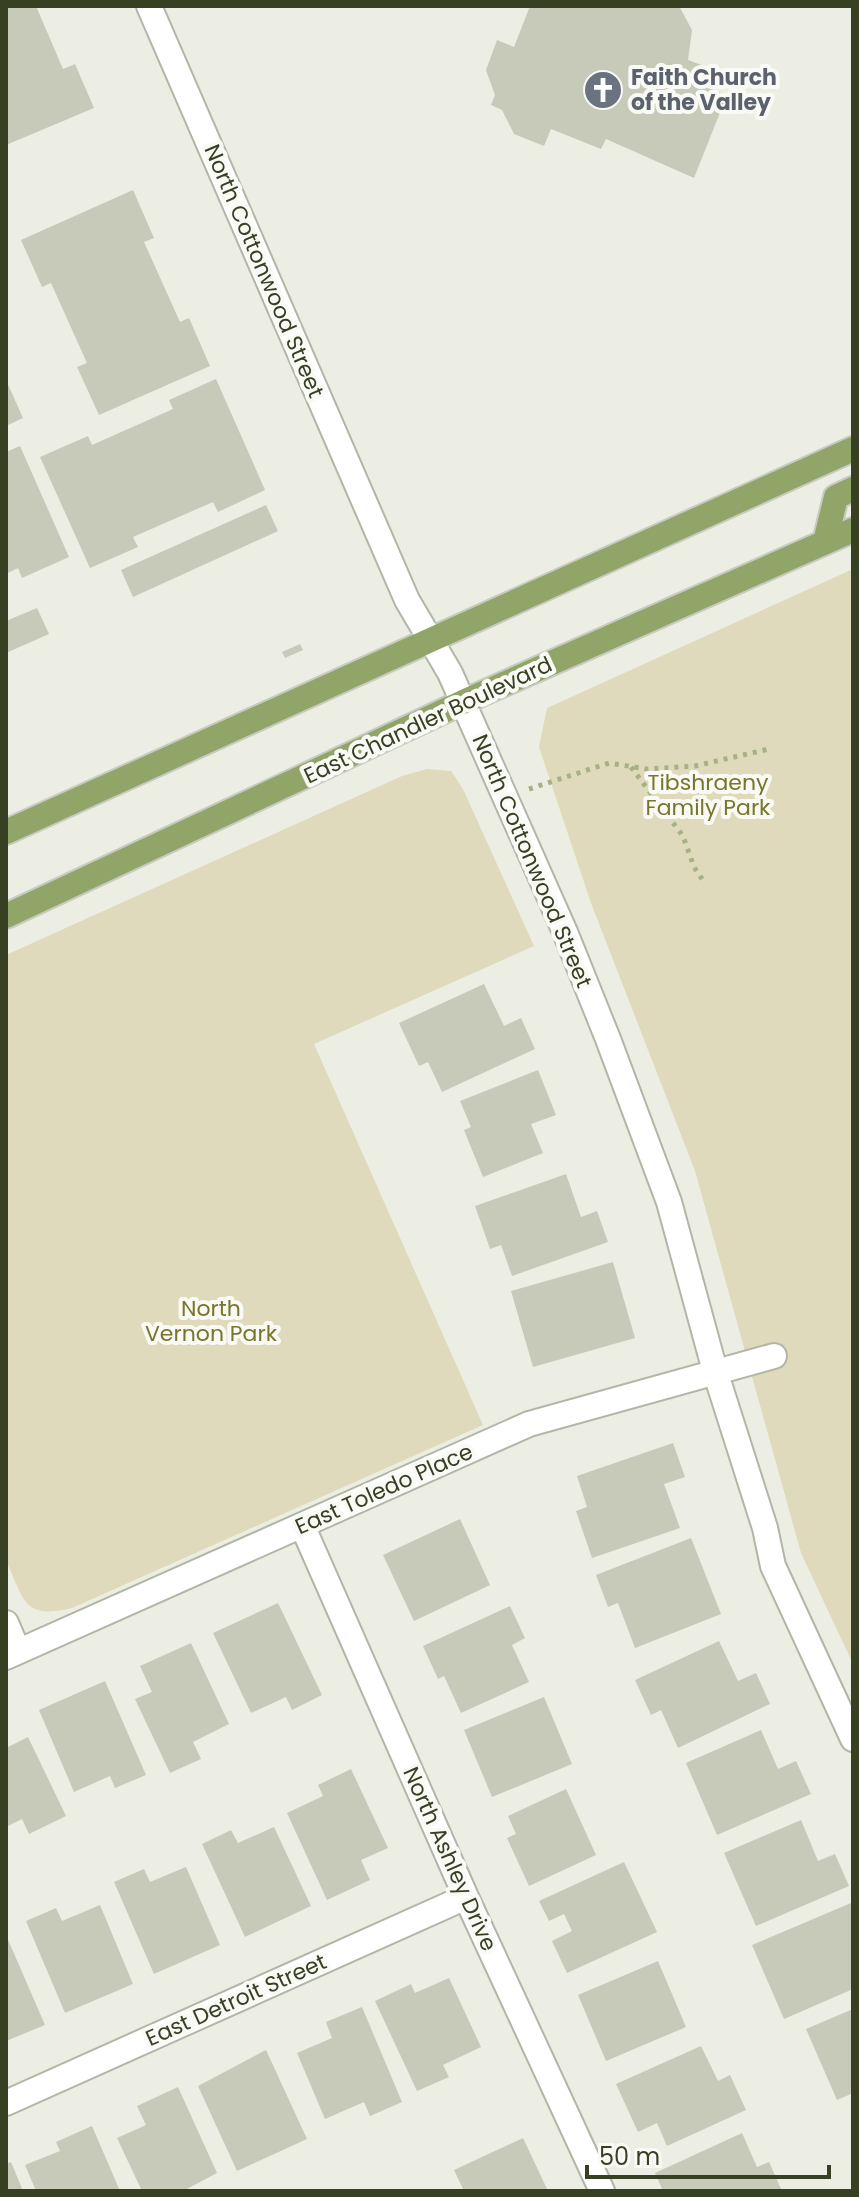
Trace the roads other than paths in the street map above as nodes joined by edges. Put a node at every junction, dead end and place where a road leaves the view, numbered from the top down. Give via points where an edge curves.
1 (149, 6) edge
2 (853, 449) edge
3 (853, 489) edge
4 (853, 530) edge
5 (825, 542) junction
6 (433, 639) junction
7 (463, 702) junction
8 (6, 832) edge
9 (6, 916) edge
10 (774, 1356) dead end
11 (715, 1371) junction
12 (302, 1525) junction
13 (6, 1623) edge
14 (12, 1654) edge
15 (853, 1739) edge
16 (466, 1897) junction
17 (6, 2103) edge
18 (602, 2191) edge

1 - 6 street, North Cottonwood Street via 407,600
2 - 6 main road
3 - 5 main road via 836,497
4 - 5 main road, East Chandler Boulevard
5 - 7 main road, East Chandler Boulevard
6 - 7 street, North Cottonwood Street
6 - 8 main road
7 - 9 main road, East Chandler Boulevard
7 - 11 street, North Cottonwood Street via 565,932 669,1202
10 - 11 street, East Toledo Place
11 - 12 street, East Toledo Place via 529,1424
11 - 15 street, North Cottonwood Street via 773,1566
12 - 14 street, East Toledo Place
12 - 16 street, North Ashley Drive
13 - 14 street
16 - 17 street, East Detroit Street
16 - 18 street, North Ashley Drive

